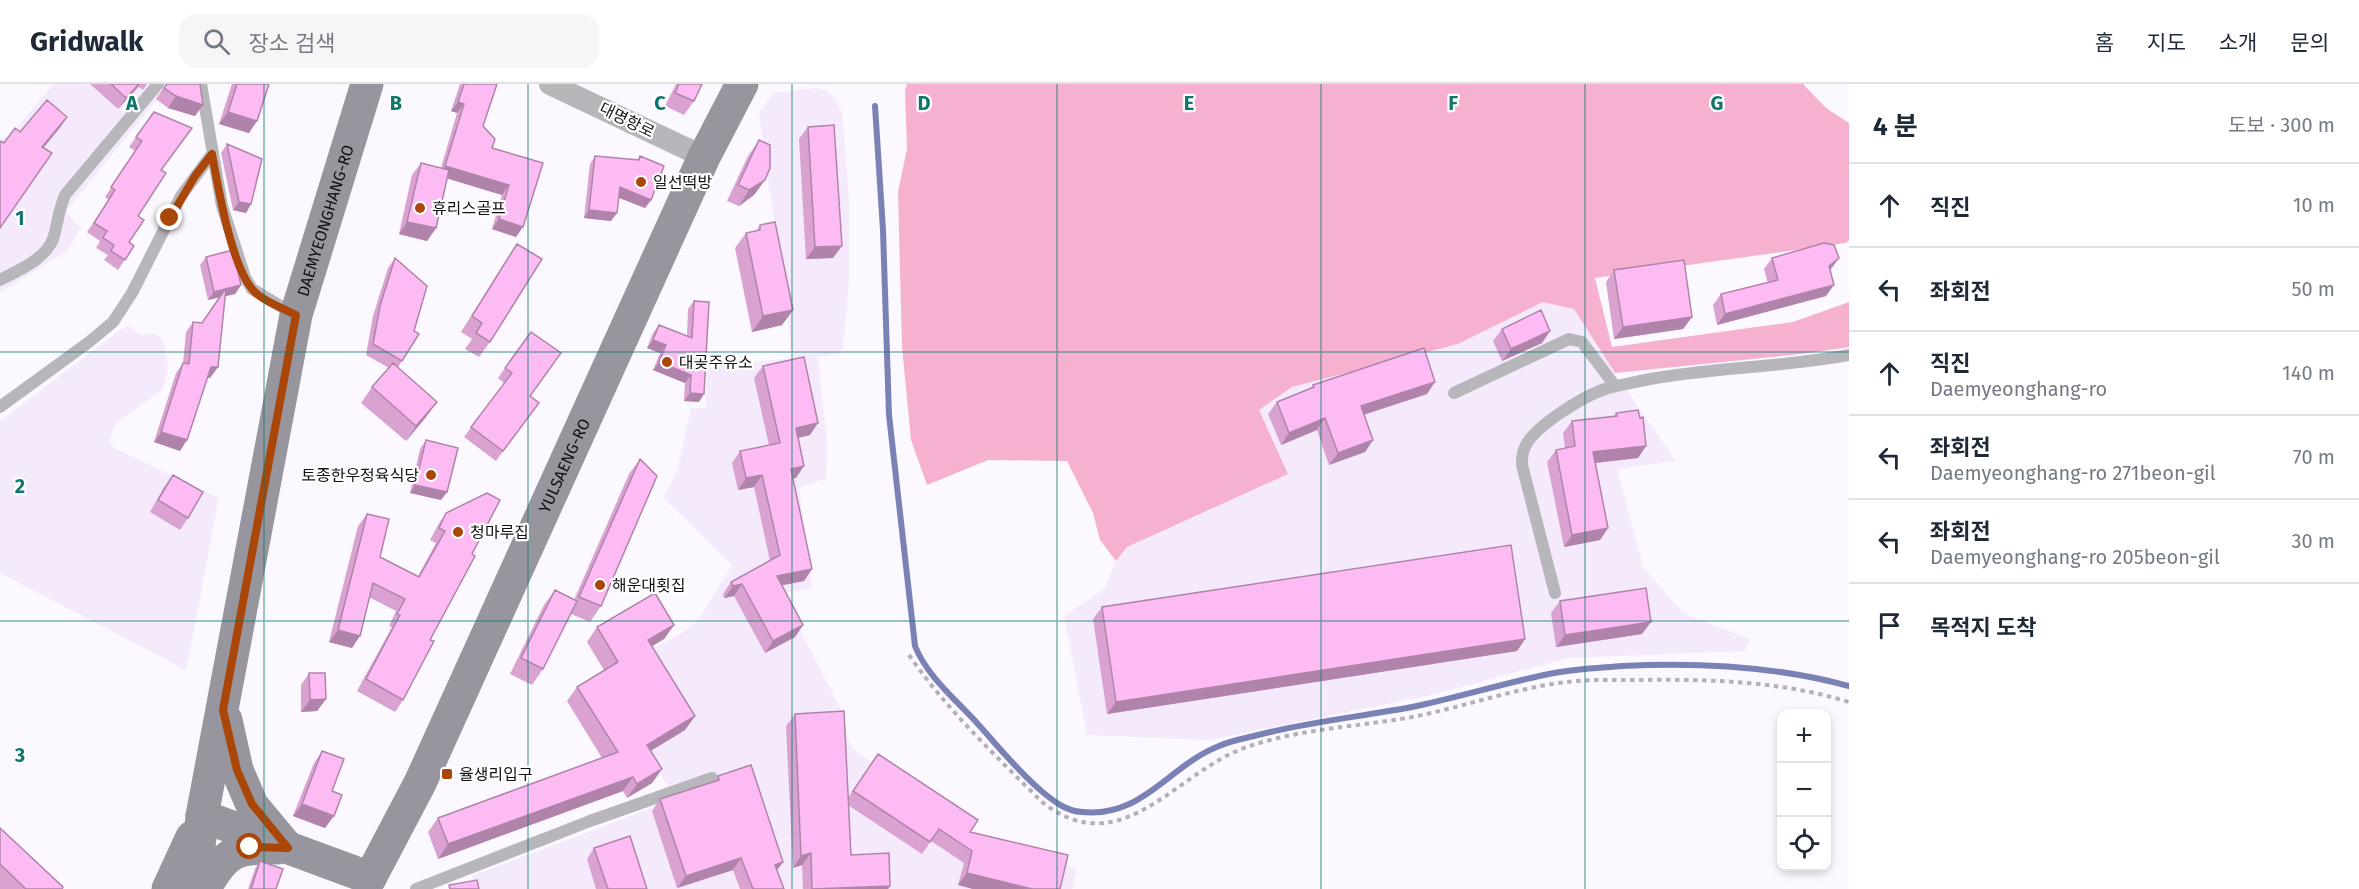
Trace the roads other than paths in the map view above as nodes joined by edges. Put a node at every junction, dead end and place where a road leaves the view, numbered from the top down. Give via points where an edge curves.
1 (158, 84) edge
2 (201, 84) edge
3 (367, 84) edge
4 (550, 84) edge
5 (742, 84) edge
6 (212, 154) junction
7 (704, 157) junction
8 (0, 280) edge
9 (296, 315) junction
10 (1849, 355) edge
11 (1615, 386) junction
12 (1454, 393) dead end
13 (0, 407) edge
14 (1554, 593) dead end
15 (223, 710) junction
16 (712, 778) dead end
17 (202, 816) junction
18 (288, 848) junction
19 (368, 885) edge
20 (168, 889) edge
21 (195, 889) edge
22 (204, 889) edge
23 (416, 889) edge

1 - 8 lane via 65,195 51,244 44,254
2 - 6 lane
3 - 9 street, DAEMYEONGHANG-RO
4 - 7 street, 대명항로
5 - 7 street, YULSAENG-RO
6 - 9 lane via 222,206 245,277 252,289
6 - 13 lane via 182,196 113,322
7 - 19 street, YULSAENG-RO via 420,783
9 - 15 street, DAEMYEONGHANG-RO
10 - 11 lane via 1682,372
11 - 12 lane via 1582,342 1569,339
11 - 14 lane via 1550,419 1524,448 1522,465
15 - 17 street, DAEMYEONGHANG-RO
15 - 18 street via 237,770 248,796 261,818
16 - 23 lane
17 - 18 street
17 - 20 street, DAEMYEONGHANG-RO
17 - 21 street, DAEMYEONGHANG-RO
18 - 19 street
18 - 22 street via 250,847 236,852 224,860

